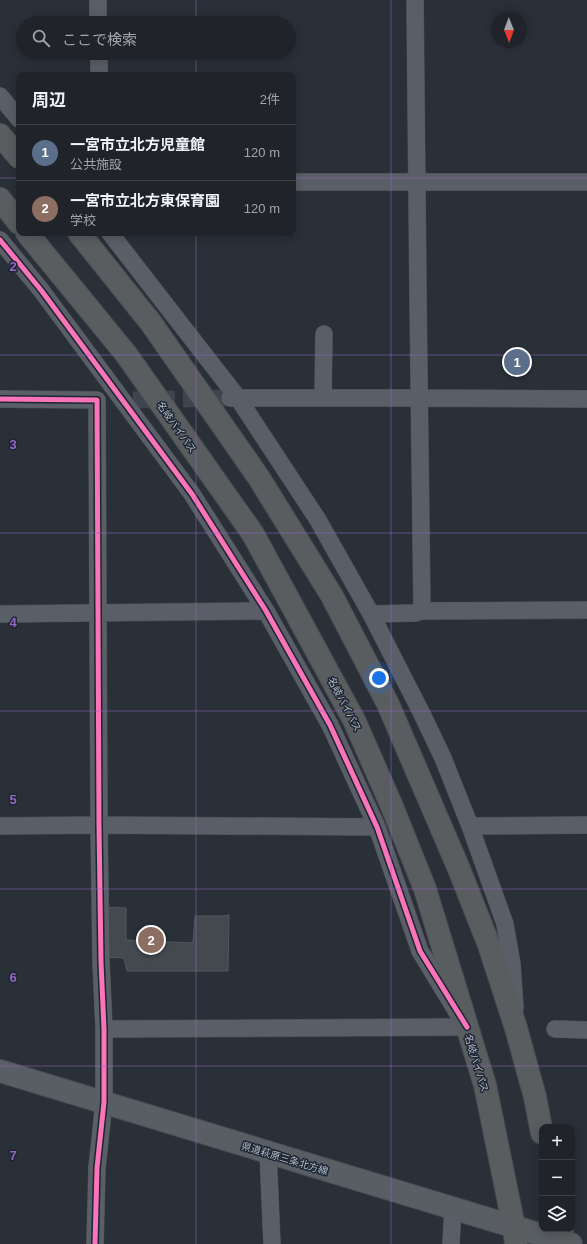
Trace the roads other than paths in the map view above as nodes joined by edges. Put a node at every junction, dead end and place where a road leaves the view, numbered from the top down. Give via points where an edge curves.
1 (98, 0) edge
2 (415, 0) edge
3 (98, 16) edge
4 (99, 60) edge
5 (99, 72) edge
6 (0, 96) edge
7 (16, 115) edge
8 (0, 135) edge
9 (16, 154) edge
10 (296, 182) edge
11 (418, 182) junction
12 (587, 182) edge
13 (0, 199) edge
14 (16, 219) edge
15 (30, 236) edge
16 (81, 236) edge
17 (112, 236) edge
18 (0, 240) edge
19 (324, 334) dead end
20 (233, 398) junction
21 (323, 398) junction
22 (418, 398) junction
23 (0, 399) edge
24 (587, 399) edge
25 (97, 400) junction
26 (128, 400) junction
27 (587, 610) edge
28 (266, 611) junction
29 (422, 611) junction
30 (98, 613) junction
31 (0, 614) edge
32 (371, 614) junction
33 (99, 825) junction
34 (587, 825) edge
35 (0, 826) edge
36 (470, 826) junction
37 (376, 827) junction
38 (466, 1027) junction
39 (516, 1028) junction
40 (104, 1029) junction
41 (555, 1029) dead end
42 (587, 1030) edge
43 (0, 1071) edge
44 (104, 1102) junction
45 (540, 1124) edge
46 (268, 1153) junction
47 (453, 1208) junction
48 (515, 1235) edge
49 (565, 1240) edge
50 (95, 1244) edge
51 (272, 1244) edge
52 (451, 1244) edge

1 - 3 street
2 - 11 street
4 - 5 street
6 - 7 street
8 - 9 highway
10 - 11 street
11 - 12 street
11 - 22 street
13 - 14 highway
15 - 38 highway, 名岐バイパス via 126,354 253,534 354,720 391,804 425,889
16 - 39 highway via 151,323 259,478 332,596 388,704 459,869 489,945
17 - 20 street
18 - 26 street
19 - 21 street
20 - 21 street
20 - 32 street via 318,520
21 - 22 street
22 - 24 street
22 - 29 street
23 - 25 street
25 - 26 street
25 - 30 street
26 - 28 street via 192,494
27 - 29 street
28 - 30 street
28 - 37 street via 330,725
29 - 32 street
30 - 31 street
30 - 33 street
32 - 36 street via 443,758
33 - 35 street
33 - 37 street
33 - 40 street
34 - 36 street
36 - 39 street via 505,924 512,964
37 - 38 street via 420,951
38 - 40 street
38 - 48 highway, 名岐バイパス via 485,1085
39 - 45 highway
40 - 44 street
41 - 42 street
43 - 44 main road, 県道萩原三条北方線
44 - 46 main road, 県道萩原三条北方線
44 - 50 street via 97,1168
46 - 47 main road, 県道萩原三条北方線
46 - 51 street
47 - 48 main road, 県道萩原三条北方線
47 - 52 street
48 - 49 main road, 県道萩原三条北方線

